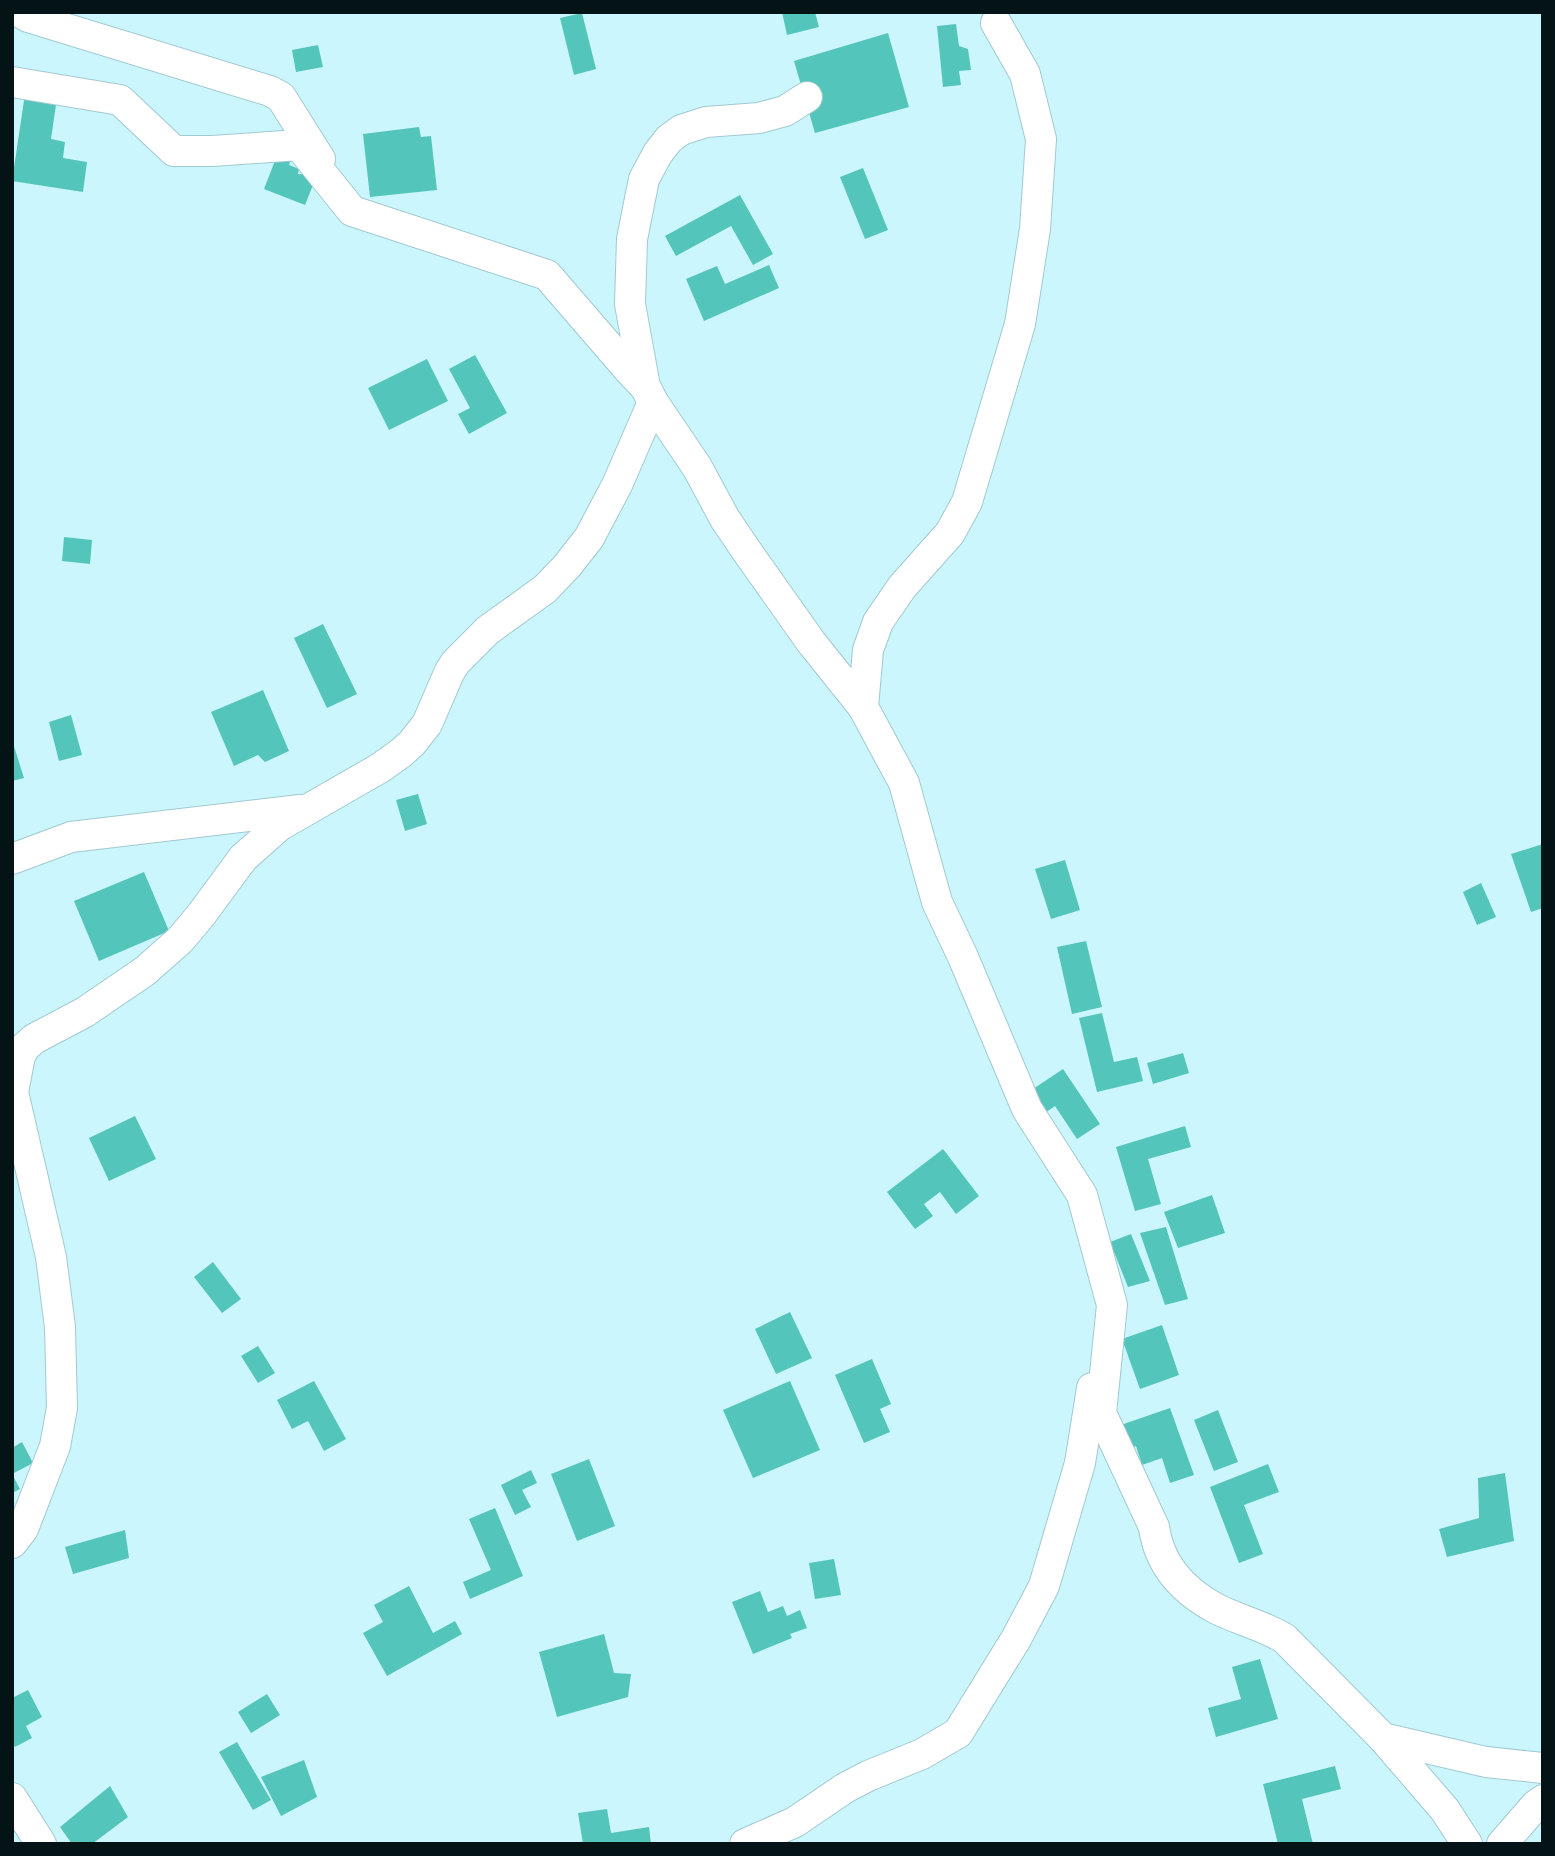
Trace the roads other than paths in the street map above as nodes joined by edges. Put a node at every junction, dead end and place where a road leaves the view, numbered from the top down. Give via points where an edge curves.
1 (19, 12) edge
2 (996, 23) dead end
3 (12, 82) edge
4 (807, 97) dead end
5 (352, 211) junction
6 (649, 395) junction
7 (863, 707) junction
8 (306, 809) junction
9 (12, 859) edge
10 (1108, 1287) junction
11 (12, 1543) edge
12 (1383, 1738) junction
13 (1543, 1768) edge
14 (12, 1798) edge
15 (1543, 1800) edge
16 (41, 1844) edge
17 (745, 1844) edge
18 (1467, 1844) edge
19 (1502, 1844) edge

1 - 5 street via 281,96
2 - 7 street via 1025,74 1041,139 1035,229 1020,324 967,502 950,533 878,622 868,650
3 - 5 street via 120,100 174,151 299,145
4 - 6 street via 785,111 759,118 706,122 681,130 658,153 643,179 632,239 630,304
5 - 6 street via 547,275
6 - 7 street via 746,550
6 - 8 street via 617,485 589,538 567,566 455,663 427,724 401,753
7 - 10 street via 904,783 937,902 1027,1109 1082,1195
8 - 9 street via 71,836
8 - 11 street via 243,858 187,932 145,971 85,1013 34,1039 20,1056 13,1092 51,1257 60,1327 62,1408 55,1446 23,1529
10 - 12 street via 1112,1305 1101,1413 1154,1527 1163,1558 1189,1591 1214,1608 1285,1639
10 - 17 street via 1080,1463 1044,1586 958,1733
12 - 13 street via 1486,1762
12 - 18 street via 1445,1810
14 - 16 street
15 - 19 street

